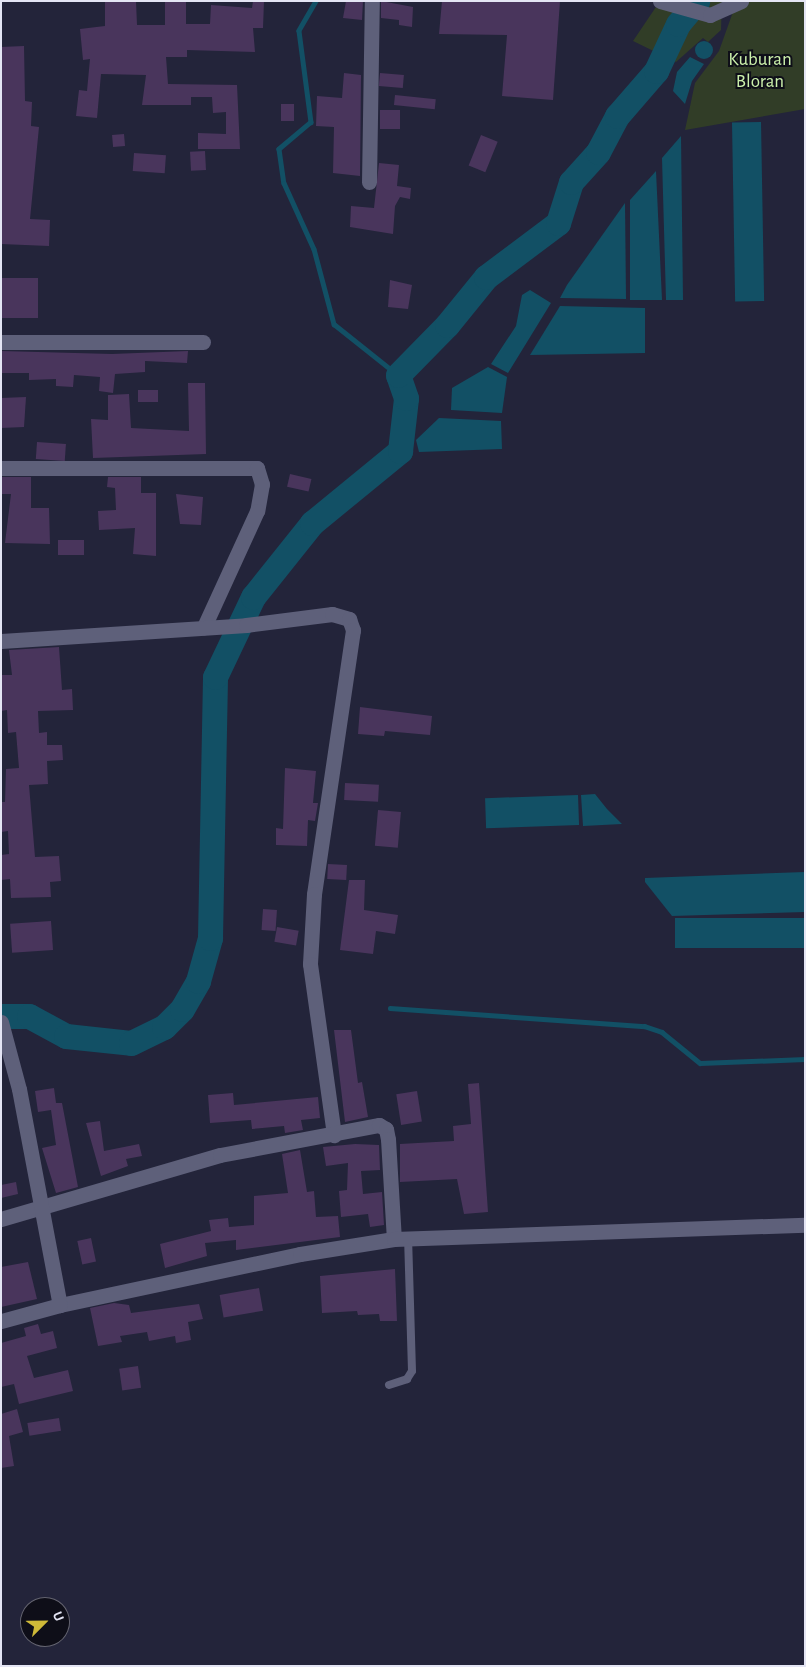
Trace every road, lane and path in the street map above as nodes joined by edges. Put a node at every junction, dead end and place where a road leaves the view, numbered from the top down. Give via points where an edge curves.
1 (372, 1) edge
2 (660, 1) edge
3 (741, 1) edge
4 (368, 182) dead end
5 (1, 342) edge
6 (204, 342) dead end
7 (1, 468) edge
8 (209, 627) junction
9 (1, 641) edge
10 (3, 1029) edge
11 (334, 1135) junction
12 (42, 1208) junction
13 (1, 1218) edge
14 (805, 1225) edge
15 (401, 1239) junction
16 (60, 1305) junction
17 (1, 1321) edge
18 (389, 1385) dead end

1 - 4 street
2 - 3 street via 701,14 720,13
5 - 6 street
7 - 8 street via 257,468 262,484 257,510
8 - 9 street
8 - 11 street via 332,614 349,619 353,630 314,894 310,964
10 - 12 street
11 - 12 street via 220,1155
11 - 15 street via 374,1125 386,1129
12 - 13 street
12 - 16 street
14 - 15 street
15 - 16 street via 300,1254
15 - 18 lane via 412,1371 407,1379
16 - 17 street

